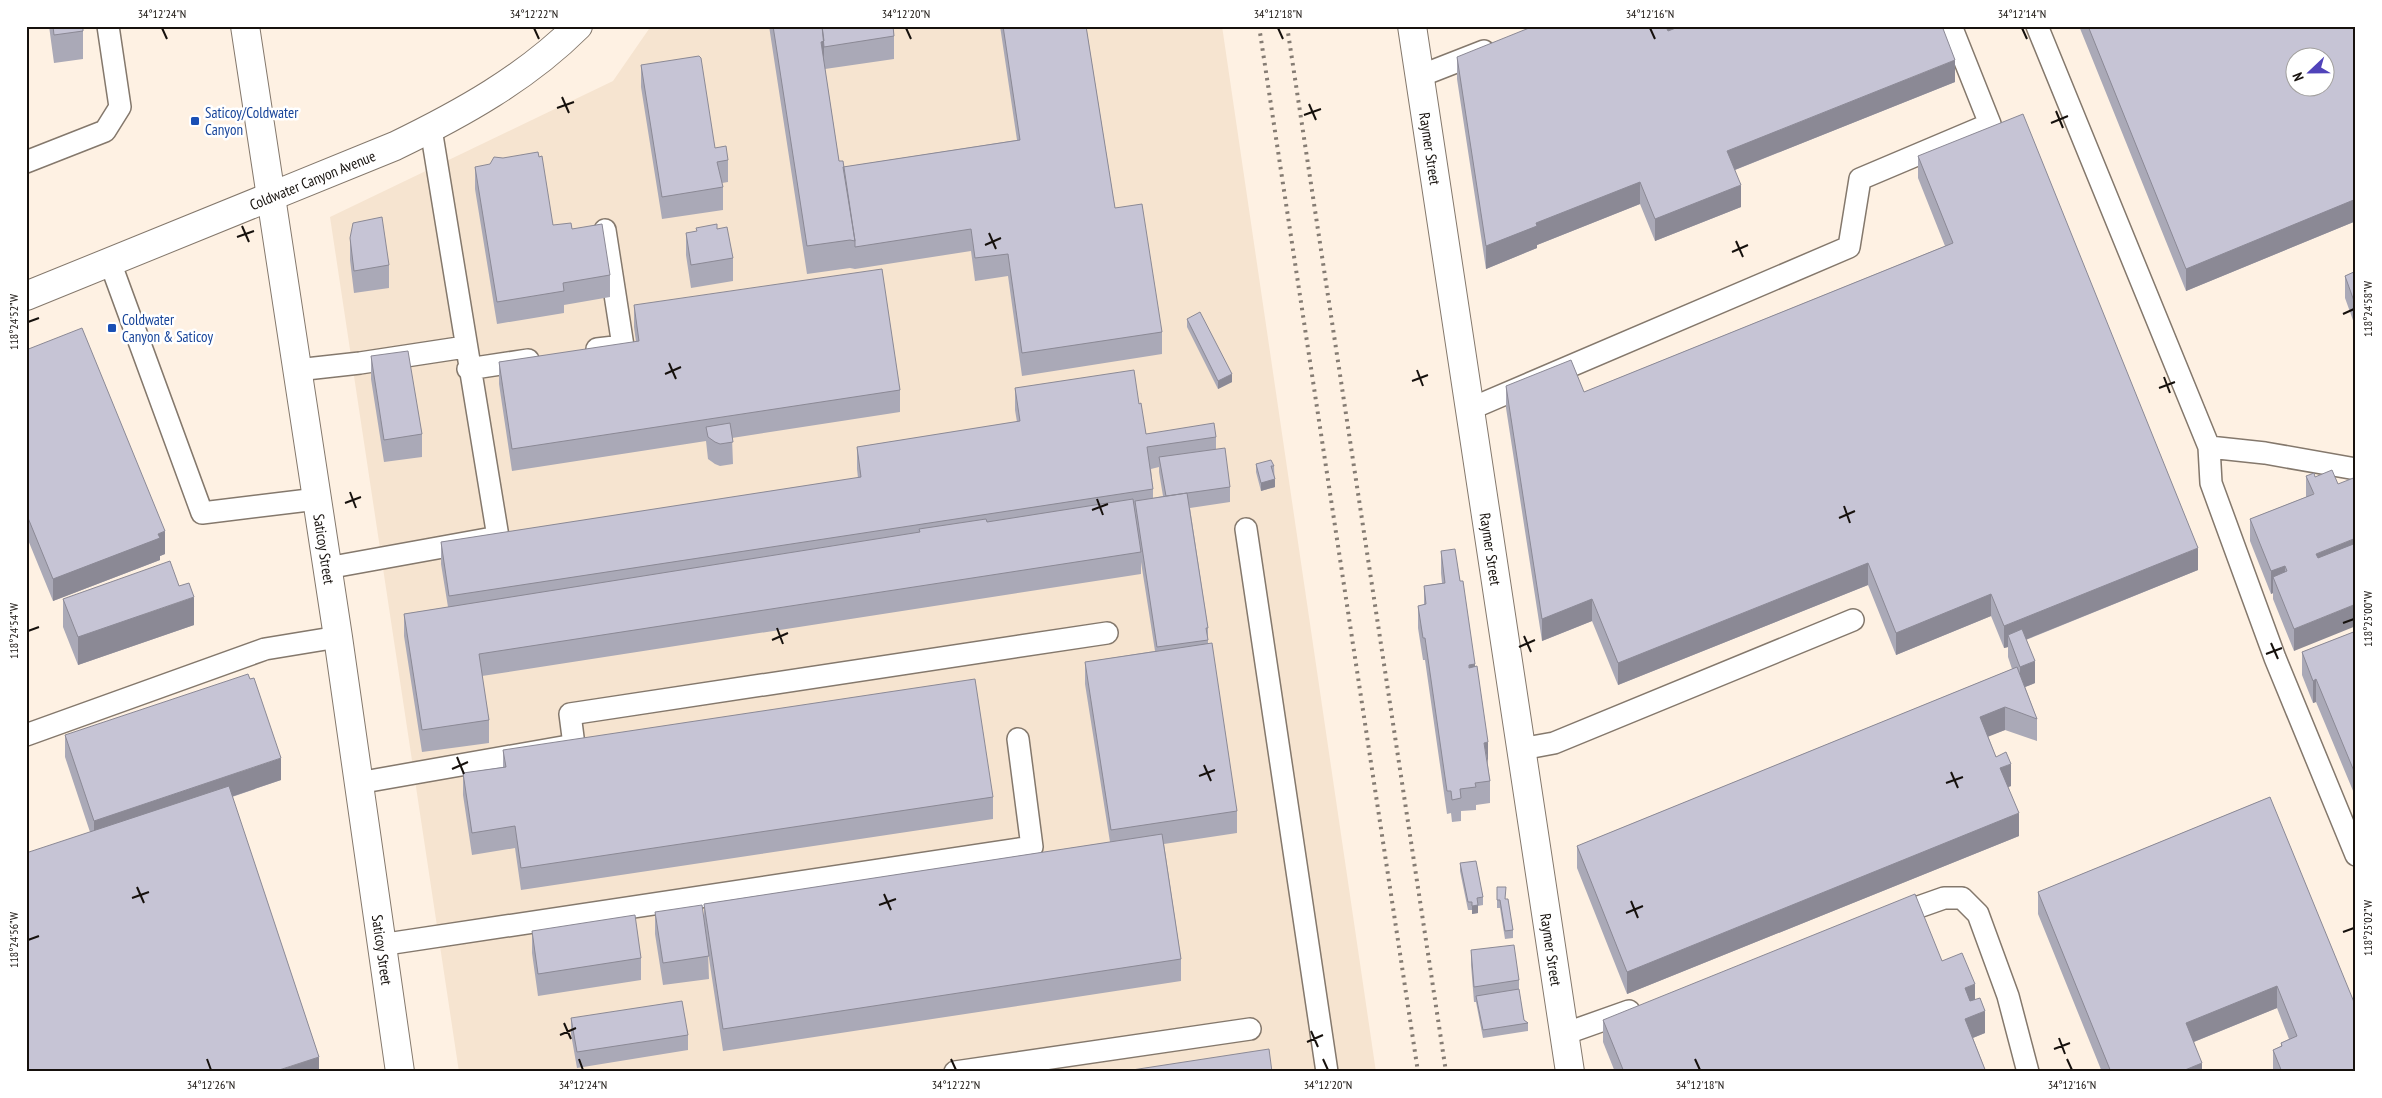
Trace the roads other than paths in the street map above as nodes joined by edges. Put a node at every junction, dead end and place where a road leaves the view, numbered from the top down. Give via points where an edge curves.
1 (108, 26) edge
2 (245, 26) edge
3 (578, 26) edge
4 (1412, 26) edge
5 (1952, 26) edge
6 (2038, 26) edge
7 (1503, 44) edge
8 (1420, 76) junction
9 (431, 129) junction
10 (26, 162) edge
11 (270, 198) junction
12 (605, 230) edge
13 (110, 262) junction
14 (26, 296) edge
15 (465, 347) junction
16 (575, 353) edge
17 (546, 357) edge
18 (468, 369) junction
19 (297, 370) junction
20 (1470, 409) junction
21 (2209, 447) junction
22 (2356, 469) edge
23 (317, 499) junction
24 (1246, 529) dead end
25 (327, 568) junction
26 (1853, 620) dead end
27 (1107, 633) dead end
28 (338, 636) junction
29 (26, 735) edge
30 (1018, 739) dead end
31 (1521, 749) junction
32 (358, 783) junction
33 (2356, 855) edge
34 (1878, 922) edge
35 (380, 944) junction
36 (1652, 1003) edge
37 (1250, 1029) dead end
38 (1564, 1034) junction
39 (400, 1072) edge
40 (955, 1072) edge
41 (1327, 1072) edge
42 (1570, 1072) edge
43 (2028, 1072) edge

1 - 10 lane via 120,107 105,131
2 - 11 street, Saticoy Street
3 - 9 street, Coldwater Canyon Avenue via 490,96
4 - 8 street, Raymer Street
5 - 20 lane via 1990,124 1860,179 1849,247
6 - 21 lane
7 - 8 lane
8 - 20 street, Raymer Street
9 - 11 street, Coldwater Canyon Avenue
9 - 15 lane
11 - 13 street, Coldwater Canyon Avenue
11 - 19 street, Saticoy Street
12 - 16 lane via 623,346
13 - 14 street, Coldwater Canyon Avenue
13 - 23 lane via 202,513
15 - 18 lane
15 - 19 lane
17 - 18 lane
18 - 25 lane via 498,537
19 - 23 street, Saticoy Street
20 - 31 street, Raymer Street
21 - 22 lane
21 - 33 lane via 2210,483 2275,658
23 - 25 street, Saticoy Street
24 - 41 lane
25 - 28 street, Saticoy Street
26 - 31 lane via 1554,744
27 - 32 lane via 570,714 574,745
28 - 29 lane via 266,649
28 - 32 street, Saticoy Street
30 - 35 lane via 1032,847
31 - 38 street, Raymer Street
32 - 35 street, Saticoy Street
34 - 43 lane via 1944,898 1962,898 1978,914 2008,996
35 - 39 street, Saticoy Street
36 - 38 lane
37 - 40 lane
38 - 42 street, Raymer Street

